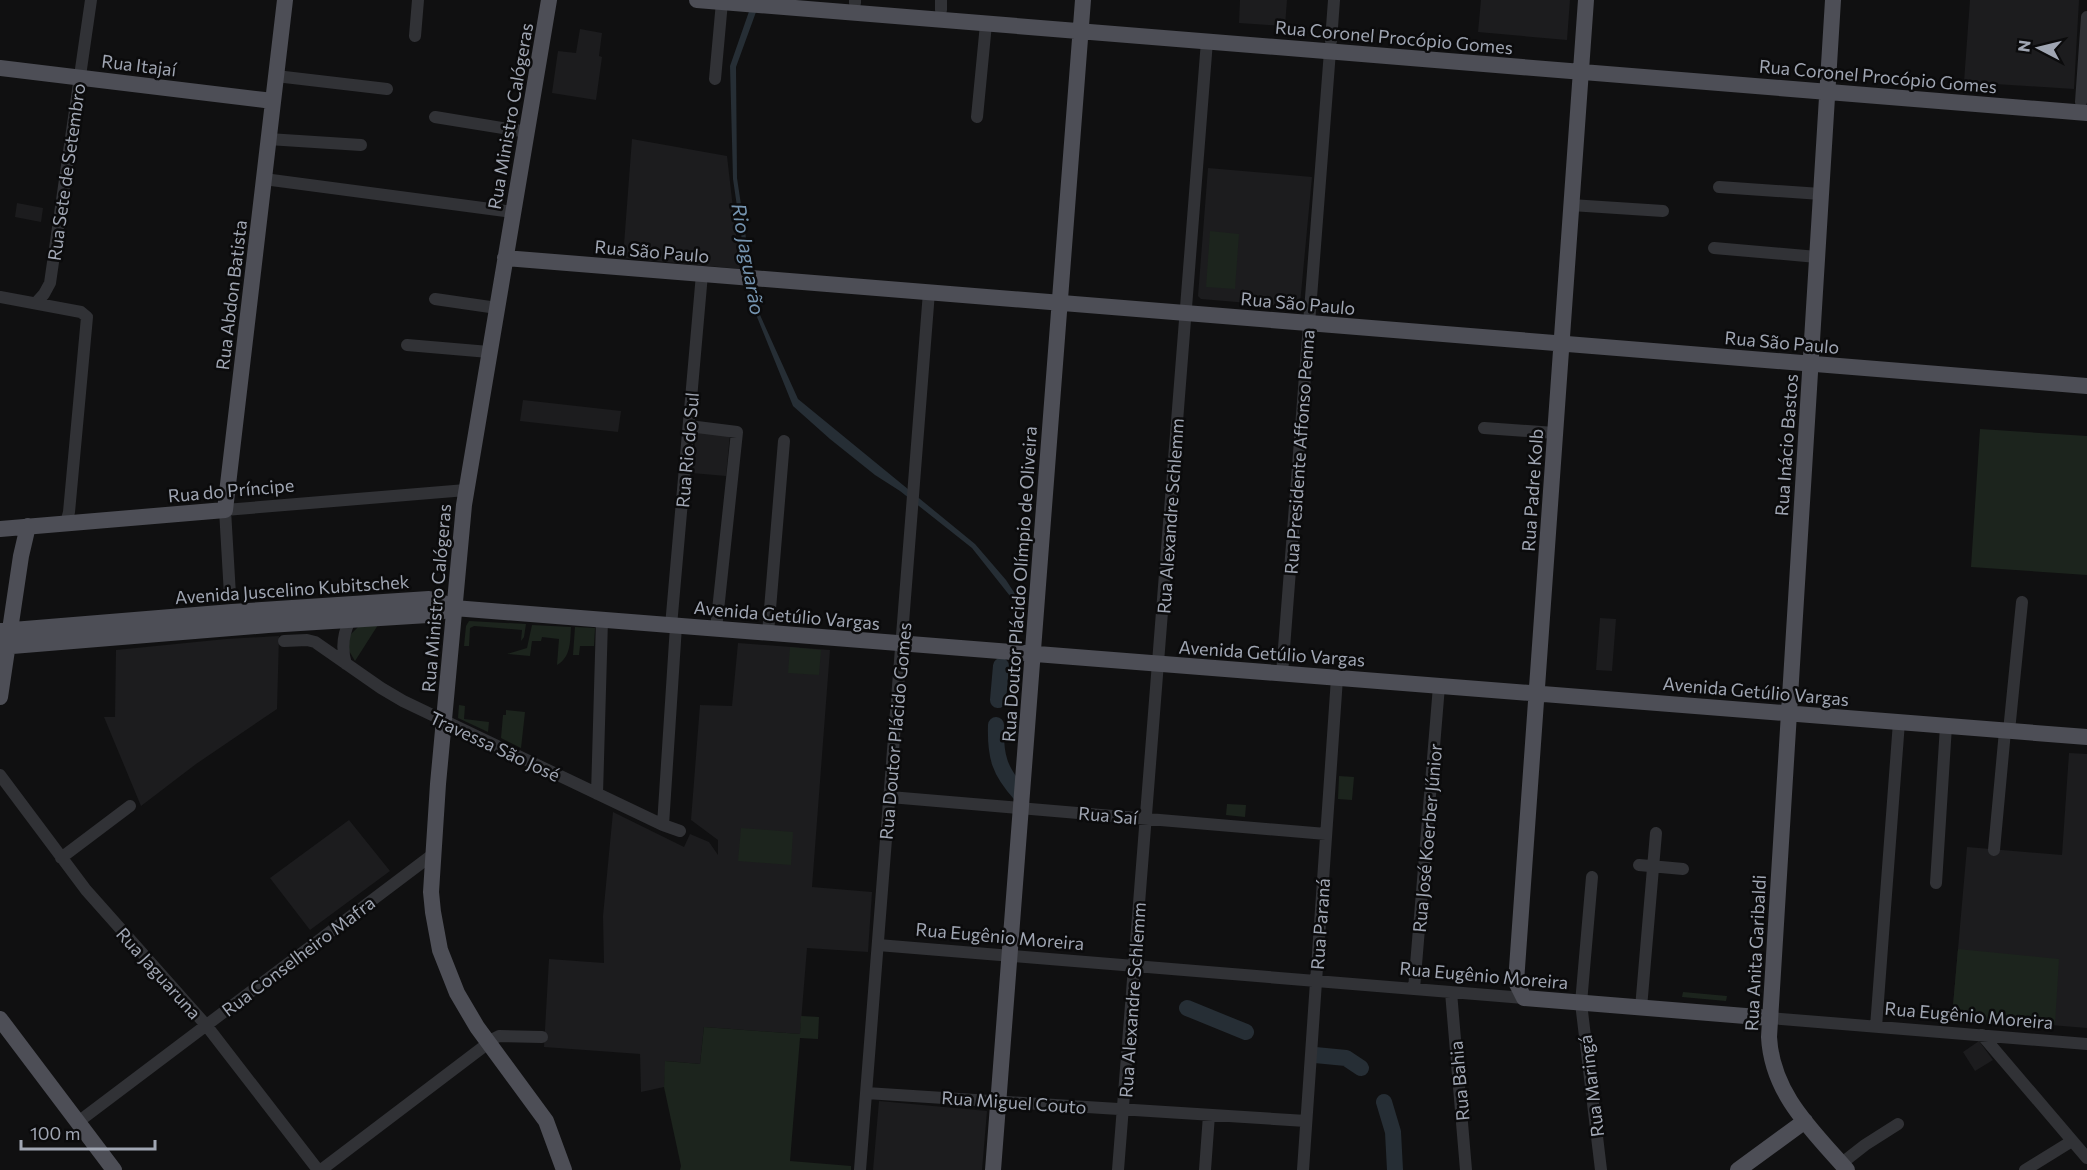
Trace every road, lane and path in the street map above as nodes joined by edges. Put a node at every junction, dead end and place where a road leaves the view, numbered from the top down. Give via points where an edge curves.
1 (91, 0) edge
2 (285, 0) edge
3 (418, 0) edge
4 (549, 0) edge
5 (697, 0) edge
6 (815, 0) edge
7 (1083, 0) edge
8 (1334, 0) edge
9 (1586, 0) edge
10 (1833, 0) edge
11 (722, 2) junction
12 (855, 2) edge
13 (941, 5) edge
14 (2087, 17) edge
15 (986, 24) junction
16 (1081, 26) junction
17 (415, 36) dead end
18 (1207, 41) junction
19 (1330, 46) junction
20 (1581, 67) junction
21 (0, 68) edge
22 (276, 76) junction
23 (80, 78) junction
24 (715, 78) dead end
25 (1828, 87) junction
26 (387, 89) dead end
27 (273, 101) junction
28 (2085, 106) edge
29 (435, 117) dead end
30 (977, 117) dead end
31 (527, 132) junction
32 (268, 139) junction
33 (361, 145) dead end
34 (264, 179) junction
35 (1719, 187) dead end
36 (1821, 194) junction
37 (1571, 205) junction
38 (1663, 211) dead end
39 (513, 212) junction
40 (1714, 248) dead end
41 (1817, 257) junction
42 (506, 258) junction
43 (702, 274) junction
44 (50, 283) junction
45 (929, 292) junction
46 (6, 298) edge
47 (435, 299) dead end
48 (36, 303) junction
49 (1060, 303) junction
50 (497, 308) junction
51 (0, 309) edge
52 (65, 309) junction
53 (1185, 313) junction
54 (1309, 323) junction
55 (1562, 343) junction
56 (407, 345) dead end
57 (489, 352) junction
58 (1811, 364) junction
59 (2087, 386) edge
60 (689, 426) junction
61 (1484, 428) dead end
62 (1555, 433) junction
63 (784, 441) dead end
64 (466, 490) junction
65 (225, 510) junction
66 (66, 523) junction
67 (28, 526) junction
68 (0, 529) edge
69 (230, 595) dead end
70 (2022, 602) dead end
71 (454, 609) junction
72 (350, 620) junction
73 (602, 620) junction
74 (674, 626) junction
75 (716, 629) junction
76 (768, 633) junction
77 (4, 639) edge
78 (284, 641) dead end
79 (902, 644) junction
80 (1033, 654) junction
81 (346, 664) junction
82 (1158, 664) junction
83 (1282, 674) junction
84 (1338, 678) junction
85 (1439, 686) junction
86 (1536, 694) junction
87 (0, 697) edge
88 (1789, 714) junction
89 (444, 722) junction
90 (1899, 722) junction
91 (1946, 726) junction
92 (2007, 731) junction
93 (2087, 737) edge
94 (0, 776) edge
95 (597, 794) junction
96 (890, 797) junction
97 (130, 806) dead end
98 (1021, 808) junction
99 (1146, 818) junction
100 (663, 825) junction
101 (680, 831) dead end
102 (1656, 833) dead end
103 (1326, 834) junction
104 (1994, 850) dead end
105 (432, 855) junction
106 (61, 858) junction
107 (1639, 865) dead end
108 (1653, 866) junction
109 (1683, 869) dead end
110 (1592, 877) dead end
111 (1936, 883) dead end
112 (878, 945) junction
113 (1010, 956) junction
114 (1134, 966) junction
115 (1316, 981) junction
116 (1516, 982) junction
117 (1414, 989) junction
118 (1451, 992) junction
119 (1505, 996) junction
120 (1524, 998) junction
121 (1581, 1003) junction
122 (1641, 1008) junction
123 (1770, 1018) junction
124 (0, 1019) edge
125 (206, 1025) junction
126 (1876, 1027) junction
127 (1982, 1035) junction
128 (542, 1037) dead end
129 (489, 1043) junction
130 (2087, 1044) edge
131 (866, 1093) junction
132 (999, 1101) junction
133 (1123, 1109) junction
134 (1209, 1115) junction
135 (1306, 1121) junction
136 (1805, 1121) junction
137 (78, 1122) junction
138 (1898, 1124) dead end
139 (2072, 1141) junction
140 (556, 1145) junction
141 (2087, 1158) edge
142 (1845, 1167) edge
143 (114, 1170) edge
144 (320, 1170) edge
145 (549, 1170) edge
146 (564, 1170) edge
147 (860, 1170) edge
148 (993, 1170) edge
149 (1118, 1170) edge
150 (1205, 1170) edge
151 (1303, 1170) edge
152 (1466, 1170) edge
153 (1602, 1170) edge
154 (1738, 1170) edge
155 (2025, 1170) edge

1 - 23 street, Rua Sete de Setembro
2 - 22 main road, Rua Abdon Batista
3 - 17 street
4 - 31 main road, Rua Ministro Calógeras
5 - 11 main road, Rua Coronel Procópio Gomes
6 - 12 main road, Rua Coronel Procópio Gomes
7 - 16 main road, Rua Doutor Plácido Olímpio de Oliveira
8 - 19 street, Rua Presidente Affonso Penna
9 - 20 main road, Rua Padre Kolb
10 - 25 main road, Rua Inácio Bastos
11 - 15 main road, Rua Coronel Procópio Gomes
11 - 24 street
12 - 13 main road, Rua Coronel Procópio Gomes
13 - 16 main road, Rua Coronel Procópio Gomes
14 - 28 street
15 - 16 main road, Rua Coronel Procópio Gomes
15 - 30 street
16 - 18 main road, Rua Coronel Procópio Gomes
16 - 19 main road, Rua Coronel Procópio Gomes
16 - 49 main road, Rua Doutor Plácido Olímpio de Oliveira
18 - 19 main road, Rua Coronel Procópio Gomes
18 - 53 street, Rua Alexandre Schlemm
19 - 20 main road, Rua Coronel Procópio Gomes
19 - 54 street, Rua Presidente Affonso Penna
20 - 25 main road, Rua Coronel Procópio Gomes
20 - 37 main road, Rua Padre Kolb
21 - 23 main road, Rua Itajaí
22 - 26 street
22 - 27 main road, Rua Abdon Batista
23 - 27 main road, Rua Itajaí
23 - 44 street, Rua Sete de Setembro
25 - 28 main road, Rua Coronel Procópio Gomes
25 - 36 main road, Rua Inácio Bastos
27 - 32 main road, Rua Abdon Batista
29 - 31 street
31 - 39 main road, Rua Ministro Calógeras
32 - 33 street
32 - 34 main road, Rua Abdon Batista
34 - 39 street
34 - 65 main road, Rua Abdon Batista
35 - 36 street
36 - 41 main road, Rua Inácio Bastos
37 - 38 street
37 - 55 main road, Rua Padre Kolb
39 - 42 main road, Rua Ministro Calógeras
40 - 41 street
41 - 58 main road, Rua Inácio Bastos
42 - 43 main road, Rua São Paulo
42 - 50 main road, Rua Ministro Calógeras
43 - 45 main road, Rua São Paulo
43 - 60 street, Rua Rio do Sul
44 - 48 street, Rua Sete de Setembro
44 - 52 street via 55,302
45 - 49 main road, Rua São Paulo
45 - 79 street, Rua Doutor Plácido Gomes
46 - 48 street
46 - 51 street
47 - 50 street
48 - 52 street
49 - 53 main road, Rua São Paulo
49 - 80 main road, Rua Doutor Plácido Olímpio de Oliveira
50 - 57 main road, Rua Ministro Calógeras
52 - 66 street via 87,317
53 - 54 main road, Rua São Paulo
53 - 82 street, Rua Alexandre Schlemm
54 - 55 main road, Rua São Paulo
54 - 83 street, Rua Presidente Affonso Penna
55 - 58 main road, Rua São Paulo
55 - 62 main road, Rua Padre Kolb
56 - 57 street
57 - 64 main road, Rua Ministro Calógeras
58 - 59 main road, Rua São Paulo
58 - 88 main road, Rua Inácio Bastos
60 - 74 street, Rua Rio do Sul
60 - 75 street via 737,432
61 - 62 street
62 - 86 main road, Rua Padre Kolb
63 - 76 street
64 - 65 street, Rua do Príncipe
64 - 71 main road, Rua Ministro Calógeras
65 - 66 main road, Rua do Príncipe
65 - 69 street, Rua Abdon Batista
66 - 67 main road, Rua do Príncipe
67 - 68 main road, Rua do Príncipe
67 - 77 main road
70 - 92 street
71 - 72 main road, Avenida Juscelino Kubitschek via 428,615
71 - 73 main road, Avenida Getúlio Vargas
71 - 77 main road, Avenida Juscelino Kubitschek via 429,599 232,612
71 - 89 main road, Rua Ministro Calógeras
72 - 77 main road, Avenida Juscelino Kubitschek
72 - 81 street via 343,645
73 - 74 main road, Avenida Getúlio Vargas
73 - 95 street
74 - 75 main road, Avenida Getúlio Vargas
74 - 100 street, Rua Rio do Sul
75 - 76 main road, Avenida Getúlio Vargas
76 - 79 main road, Avenida Getúlio Vargas
77 - 87 main road
78 - 81 street, Travessa São José via 311,640
79 - 80 main road, Avenida Getúlio Vargas
79 - 96 street, Rua Doutor Plácido Gomes
80 - 82 main road, Avenida Getúlio Vargas
80 - 98 main road, Rua Doutor Plácido Olímpio de Oliveira
81 - 89 street, Travessa São José
82 - 83 main road, Avenida Getúlio Vargas
82 - 99 street, Rua Alexandre Schlemm
83 - 84 main road, Avenida Getúlio Vargas
84 - 85 main road, Avenida Getúlio Vargas
84 - 103 street, Rua Paraná
85 - 86 main road, Avenida Getúlio Vargas
85 - 117 street, Rua José Koerber Júnior
86 - 88 main road, Avenida Getúlio Vargas
86 - 116 main road, Rua Padre Kolb
88 - 90 main road, Avenida Getúlio Vargas
88 - 123 main road, Rua Anita Garibaldi
89 - 95 street, Travessa São José
89 - 105 main road, Rua Ministro Calógeras
90 - 91 main road, Avenida Getúlio Vargas
90 - 126 street
91 - 92 main road, Avenida Getúlio Vargas
91 - 111 street
92 - 93 main road, Avenida Getúlio Vargas
92 - 104 street
94 - 106 street, Rua Jaguaruna
95 - 100 street, Travessa São José
96 - 98 street, Rua Saí
96 - 112 street, Rua Doutor Plácido Gomes
97 - 106 street
98 - 99 street, Rua Saí
98 - 113 main road, Rua Doutor Plácido Olímpio de Oliveira
99 - 103 street, Rua Saí
99 - 114 street, Rua Alexandre Schlemm
100 - 101 street, Travessa São José
102 - 108 street
103 - 115 street, Rua Paraná
105 - 125 street, Rua Conselheiro Mafra
105 - 129 main road, Rua Ministro Calógeras via 433,912 440,950 457,993
106 - 125 street, Rua Jaguaruna via 105,914
107 - 108 street
108 - 109 street
108 - 122 street
110 - 121 street, Rua Maringá
112 - 113 street, Rua Eugênio Moreira
112 - 131 street, Rua Doutor Plácido Gomes
113 - 114 street, Rua Eugênio Moreira
113 - 132 main road, Rua Doutor Plácido Olímpio de Oliveira
114 - 115 street, Rua Eugênio Moreira
114 - 133 street, Rua Alexandre Schlemm
115 - 117 street, Rua Eugênio Moreira
115 - 135 street, Rua Paraná
116 - 119 street
116 - 120 main road
117 - 118 street, Rua Eugênio Moreira
118 - 119 street, Rua Eugênio Moreira
118 - 152 street, Rua Bahia
119 - 120 street, Rua Eugênio Moreira
120 - 121 main road, Rua Eugênio Moreira
121 - 122 main road, Rua Eugênio Moreira
121 - 153 street, Rua Maringá
122 - 123 main road, Rua Eugênio Moreira
123 - 126 street, Rua Eugênio Moreira
123 - 136 main road, Rua Anita Garibaldi via 1772,1064 1784,1092
124 - 137 main road
125 - 137 street, Rua Conselheiro Mafra
125 - 144 street, Rua Jaguaruna
126 - 127 street, Rua Eugênio Moreira
127 - 130 street, Rua Eugênio Moreira
127 - 139 street
128 - 129 street via 499,1036
129 - 140 main road, Rua Ministro Calógeras via 546,1121
129 - 144 street
131 - 132 street, Rua Miguel Couto
131 - 147 street, Rua Doutor Plácido Gomes
132 - 133 street, Rua Miguel Couto
132 - 148 main road, Rua Doutor Plácido Olímpio de Oliveira
133 - 134 street, Rua Miguel Couto
133 - 149 street, Rua Alexandre Schlemm
134 - 135 street, Rua Miguel Couto
134 - 150 street
135 - 151 street, Rua Paraná
136 - 142 main road, Rua Anita Garibaldi
136 - 154 main road
137 - 143 main road
138 - 142 street via 1865,1145
139 - 141 street
139 - 155 street
140 - 145 main road
140 - 146 main road, Rua Ministro Calógeras

